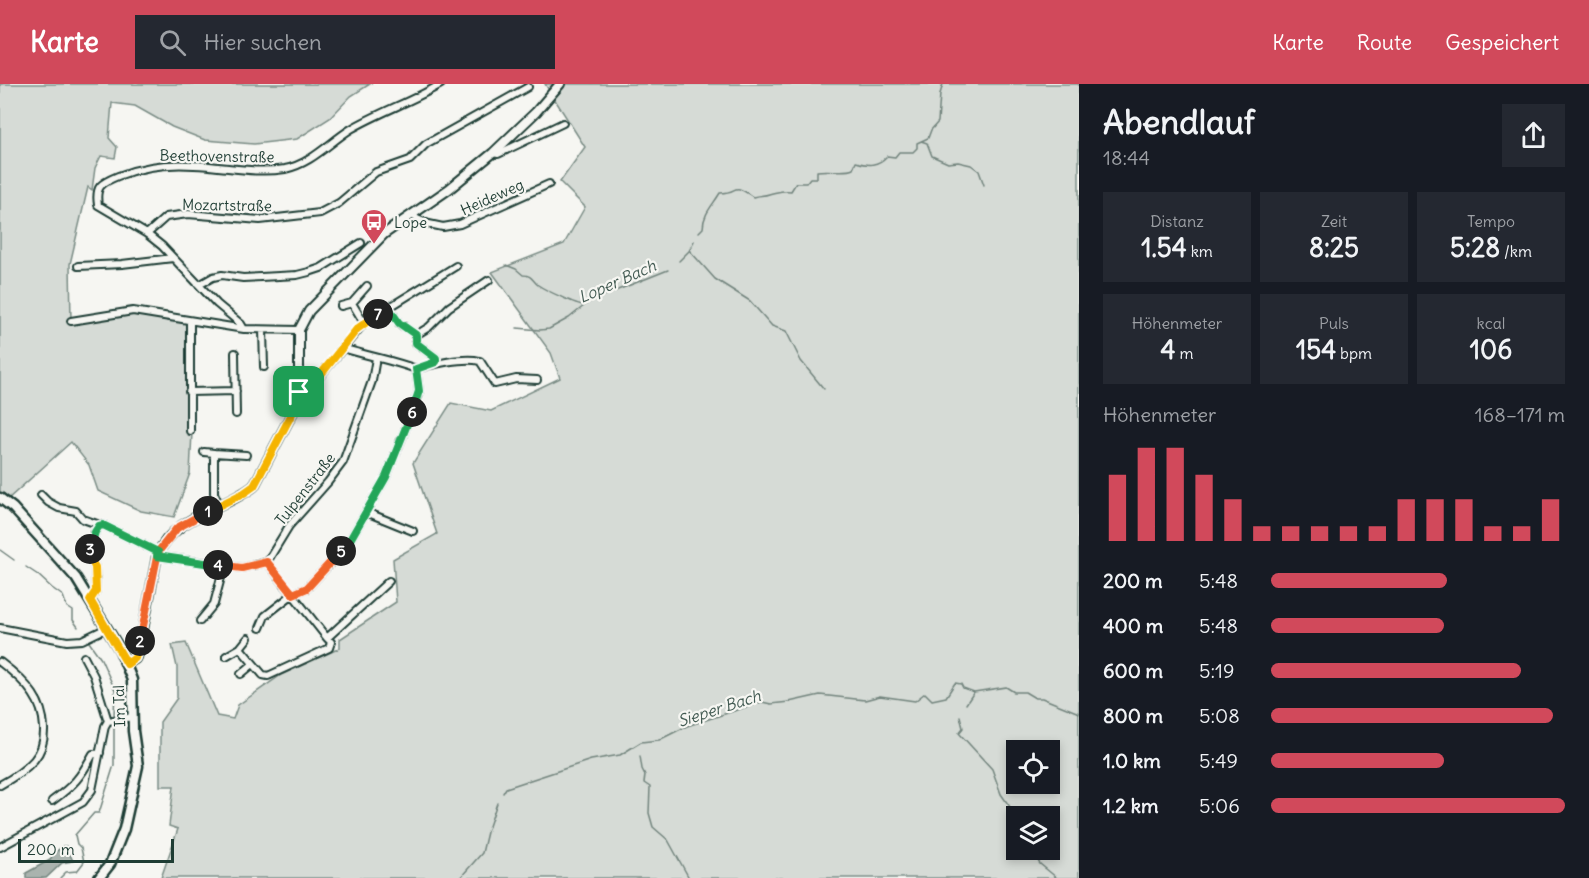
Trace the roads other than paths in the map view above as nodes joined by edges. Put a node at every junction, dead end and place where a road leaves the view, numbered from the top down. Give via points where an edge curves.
1 (441, 84) edge
2 (560, 84) edge
3 (528, 87) dead end
4 (563, 123) dead end
5 (493, 153) junction
6 (549, 184) dead end
7 (412, 214) junction
8 (147, 234) junction
9 (361, 243) dead end
10 (173, 258) junction
11 (78, 266) dead end
12 (456, 266) dead end
13 (489, 280) dead end
14 (199, 285) junction
15 (367, 286) dead end
16 (352, 303) junction
17 (341, 306) dead end
18 (388, 307) junction
19 (71, 321) dead end
20 (190, 321) junction
21 (364, 323) junction
22 (244, 330) junction
23 (263, 330) junction
24 (299, 330) junction
25 (416, 335) junction
26 (343, 348) junction
27 (236, 353) dead end
28 (376, 358) junction
29 (436, 362) junction
30 (264, 367) dead end
31 (416, 369) junction
32 (537, 380) dead end
33 (236, 391) junction
34 (189, 392) junction
35 (299, 392) junction
36 (236, 414) dead end
37 (190, 431) dead end
38 (204, 453) dead end
39 (214, 453) junction
40 (246, 455) dead end
41 (41, 495) dead end
42 (0, 498) edge
43 (220, 506) junction
44 (366, 512) junction
45 (99, 526) junction
46 (413, 531) dead end
47 (157, 554) junction
48 (267, 562) junction
49 (225, 566) junction
50 (389, 581) dead end
51 (293, 594) junction
52 (90, 600) junction
53 (200, 621) dead end
54 (0, 628) edge
55 (107, 628) junction
56 (260, 628) dead end
57 (248, 638) dead end
58 (327, 638) junction
59 (240, 648) junction
60 (226, 656) dead end
61 (84, 657) dead end
62 (0, 662) edge
63 (127, 664) junction
64 (253, 664) junction
65 (241, 674) dead end
66 (133, 717) junction
67 (108, 721) junction
68 (100, 753) junction
69 (0, 785) edge
70 (52, 801) dead end
71 (0, 847) edge
72 (103, 877) edge

1 - 8 street, Beethovenstraße via 352,129 304,163 285,169 140,167 99,186 98,206
2 - 5 street
3 - 8 street, Mozartstraße via 426,144 410,160 376,172 339,203 320,213 261,220 188,214 166,217
4 - 5 street
5 - 7 street
6 - 7 street, Heideweg via 460,224 443,227
7 - 24 street via 384,234 309,311
8 - 10 street, Beethovenstraße
9 - 14 street via 321,268 303,274 243,278 222,275
10 - 11 street
10 - 14 street, Beethovenstraße
12 - 18 street
13 - 25 street
14 - 22 street, Beethovenstraße
15 - 16 street
16 - 17 street
16 - 21 street
18 - 21 street
18 - 25 street via 399,323
19 - 20 street via 133,311
20 - 22 street
20 - 34 street
21 - 26 street
22 - 23 street
23 - 24 street
23 - 30 street
24 - 35 street
25 - 29 street via 416,343
26 - 28 street
26 - 35 street via 310,388
27 - 33 street
28 - 31 street
28 - 48 street, Tulpenstraße via 372,381 342,462 289,526
29 - 31 street
29 - 32 street via 480,361 495,384
31 - 44 street via 419,391 386,477
33 - 34 street
33 - 36 street
34 - 37 street
35 - 43 street via 296,406 254,486
38 - 39 street
39 - 40 street
39 - 43 street via 213,493
41 - 45 street
42 - 52 main road, Im Tal via 76,578
43 - 47 street via 177,528
44 - 46 street
44 - 51 street via 347,545 307,588
45 - 47 street
45 - 52 street via 90,551 96,591
47 - 49 street
47 - 63 street via 139,651
48 - 49 street via 242,568
48 - 51 street
49 - 53 street via 214,604
50 - 58 street
51 - 56 street via 265,616
51 - 58 street
52 - 55 main road, Im Tal
54 - 55 street via 67,641 82,640
55 - 63 main road, Im Tal
57 - 59 street
58 - 64 street via 331,642 329,648 273,674 263,675
59 - 60 street
59 - 64 street
61 - 67 street
62 - 69 street via 34,695 44,737 34,760
63 - 66 main road, Im Tal via 132,680
64 - 65 street
66 - 67 street
66 - 72 main road, Im Tal via 138,756 136,776 124,829
67 - 68 street
68 - 70 street via 93,754 81,776
68 - 71 street via 92,790 83,802

